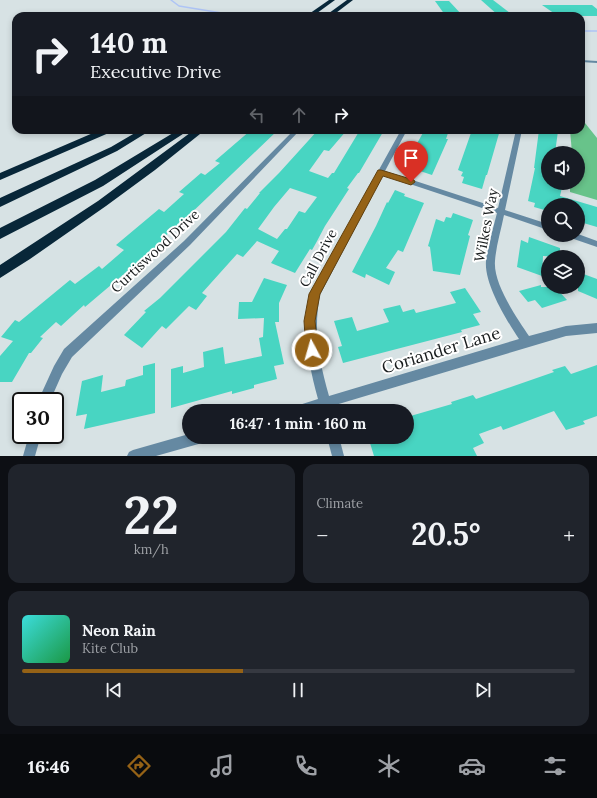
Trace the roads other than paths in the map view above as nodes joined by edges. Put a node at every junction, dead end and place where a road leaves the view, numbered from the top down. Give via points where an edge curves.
1 (332, 0) edge
2 (350, 0) edge
3 (315, 12) edge
4 (334, 12) edge
5 (585, 61) edge
6 (597, 62) edge
7 (99, 134) edge
8 (139, 134) edge
9 (178, 134) edge
10 (195, 134) edge
11 (293, 134) edge
12 (402, 134) edge
13 (518, 134) edge
14 (381, 172) junction
15 (0, 177) edge
16 (0, 203) edge
17 (501, 210) junction
18 (541, 224) edge
19 (0, 234) edge
20 (585, 240) edge
21 (597, 244) edge
22 (0, 272) edge
23 (597, 328) edge
24 (527, 342) junction
25 (48, 392) edge
26 (325, 404) edge
27 (335, 404) edge
28 (182, 443) edge
29 (32, 444) edge
30 (335, 444) edge
31 (29, 456) edge
32 (133, 456) edge
33 (338, 456) edge

1 - 3 highway
2 - 4 highway
5 - 6 street
7 - 15 highway
8 - 16 highway via 114,149
9 - 19 highway via 99,183
10 - 22 highway via 143,174
11 - 25 street, Curtiswood Drive via 178,252 68,353
12 - 14 street, Call Drive
13 - 17 street, Wilkes Way
14 - 17 street
14 - 26 street, Call Drive via 315,294 311,309 312,350
17 - 18 street
17 - 24 street, Wilkes Way via 490,262 491,275 498,295
20 - 21 street
23 - 24 street, Coriander Lane via 566,331
24 - 27 street, Coriander Lane
28 - 32 street
29 - 31 street
30 - 33 street

